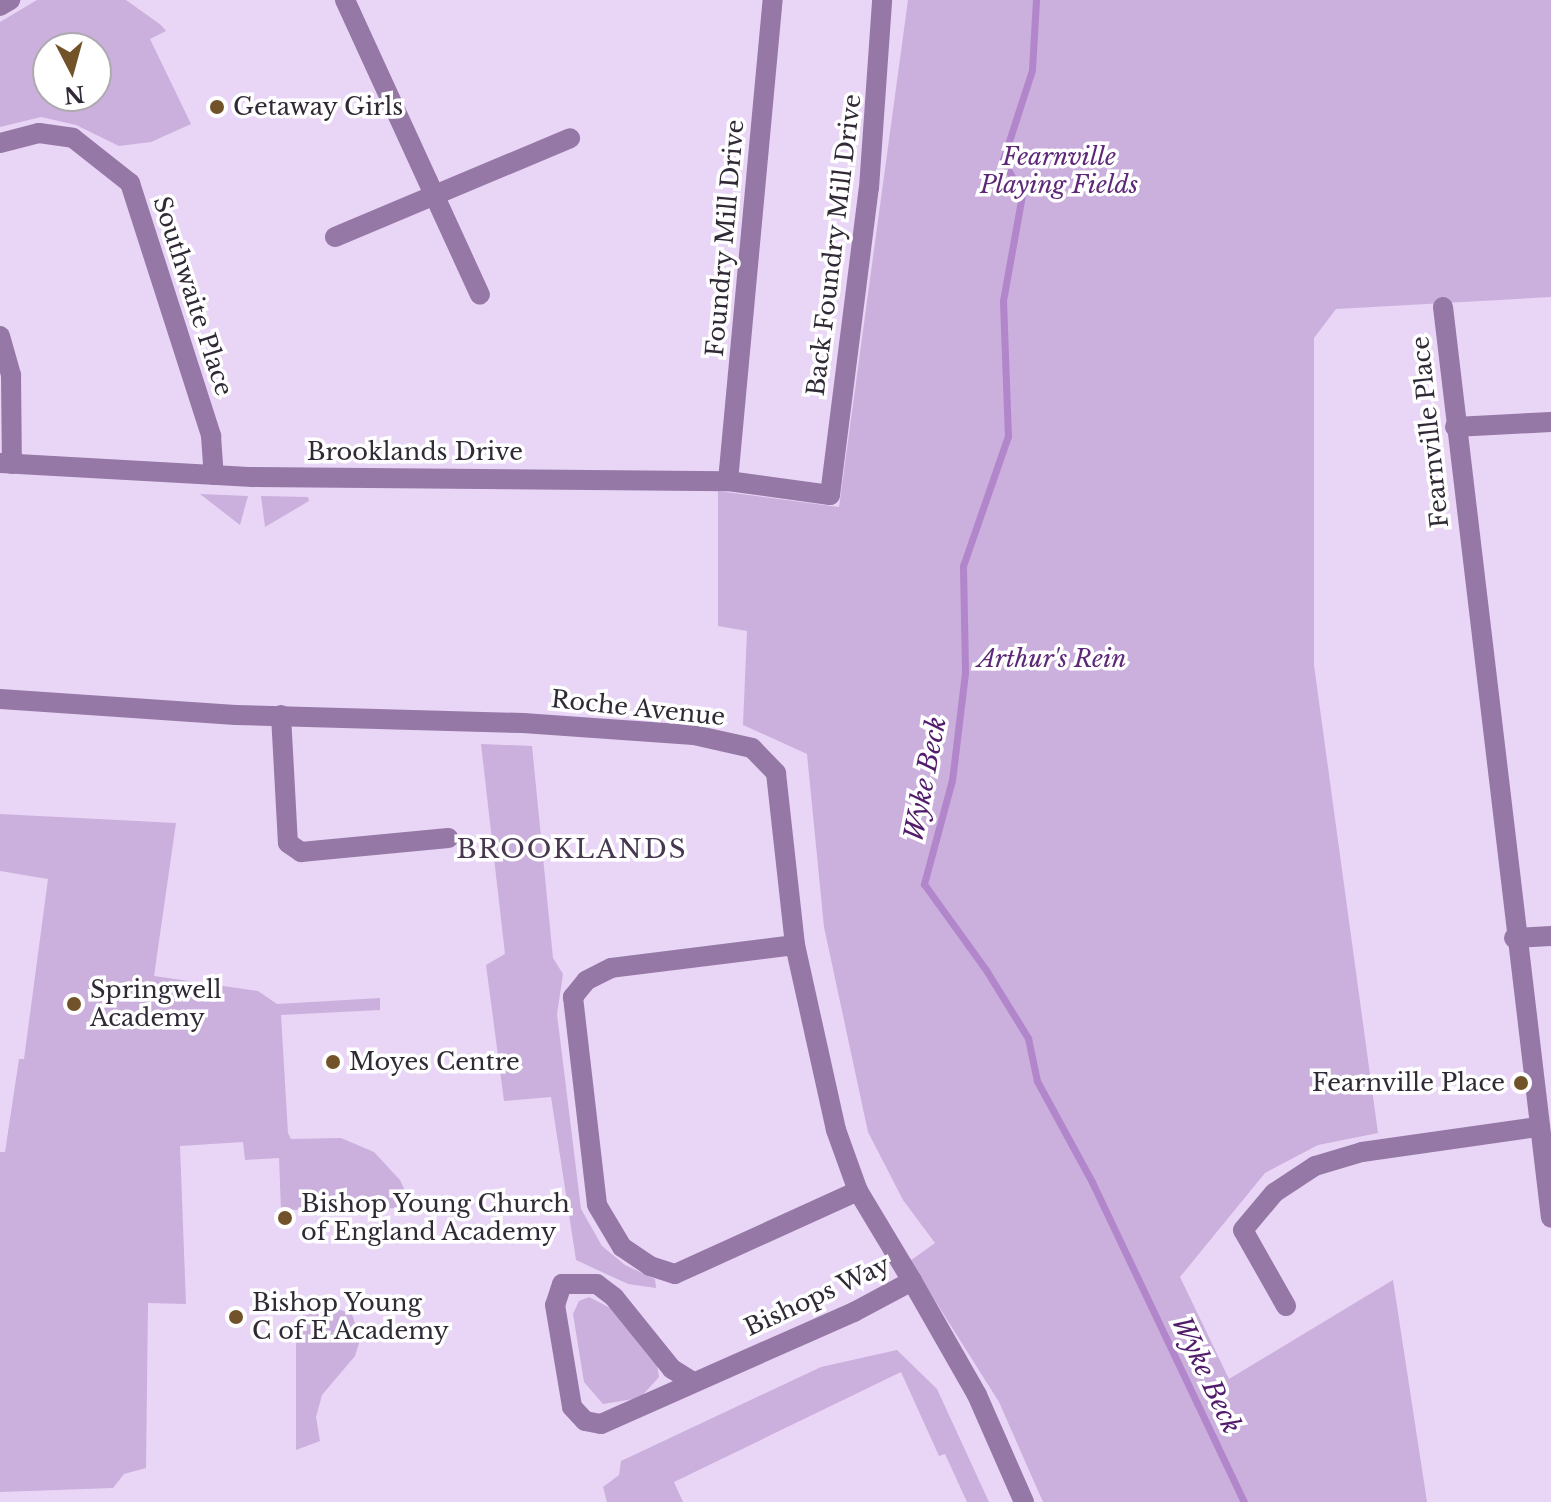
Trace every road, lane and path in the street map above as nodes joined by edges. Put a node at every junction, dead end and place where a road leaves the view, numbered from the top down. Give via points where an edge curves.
1 (10, 0) edge
2 (345, 0) edge
3 (773, 0) edge
4 (882, 0) edge
5 (0, 6) edge
6 (570, 138) dead end
7 (0, 143) edge
8 (434, 193) junction
9 (335, 237) dead end
10 (480, 295) dead end
11 (1443, 307) dead end
12 (0, 336) edge
13 (1551, 422) edge
14 (1455, 427) junction
15 (6, 464) edge
16 (214, 475) junction
17 (728, 481) junction
18 (830, 495) joint
19 (0, 699) edge
20 (281, 715) junction
21 (448, 838) dead end
22 (1551, 936) edge
23 (1514, 938) junction
24 (795, 945) junction
25 (1538, 1127) junction
26 (858, 1191) junction
27 (1551, 1218) edge
28 (912, 1281) junction
29 (1286, 1306) dead end
30 (693, 1382) junction
31 (1024, 1502) edge

1 - 5 street
2 - 8 street
3 - 17 street, Foundry Mill Drive
4 - 18 street, Back Foundry Mill Drive via 869,188
6 - 8 street
7 - 16 street, Southwaite Place via 39,133 73,138 130,183 211,436
8 - 9 street
8 - 10 street
11 - 14 street, Fearnville Place
12 - 15 street via 11,375
13 - 14 street
14 - 23 street, Fearnville Place
15 - 16 street, Brooklands Drive
16 - 17 street, Brooklands Drive
17 - 18 street, Brooklands Drive
19 - 20 street, Roche Avenue
20 - 21 street via 288,843 301,852
20 - 24 street, Roche Avenue via 694,735 752,748 776,773
22 - 23 street
23 - 25 street, Fearnville Place
24 - 26 street, Roche Avenue via 836,1130
24 - 26 street via 611,968 586,981 573,997 597,1205 622,1247 650,1266 675,1274
25 - 27 street, Fearnville Place
25 - 29 street via 1362,1152 1315,1166 1274,1193 1243,1230
26 - 28 street, Roche Avenue
28 - 30 street, Bishops Way
28 - 31 street, Bishops Way via 977,1395
30 - 30 street, Bishops Way via 601,1424 585,1421 572,1407 565,1383 555,1305 562,1284 597,1284 614,1297 672,1369

